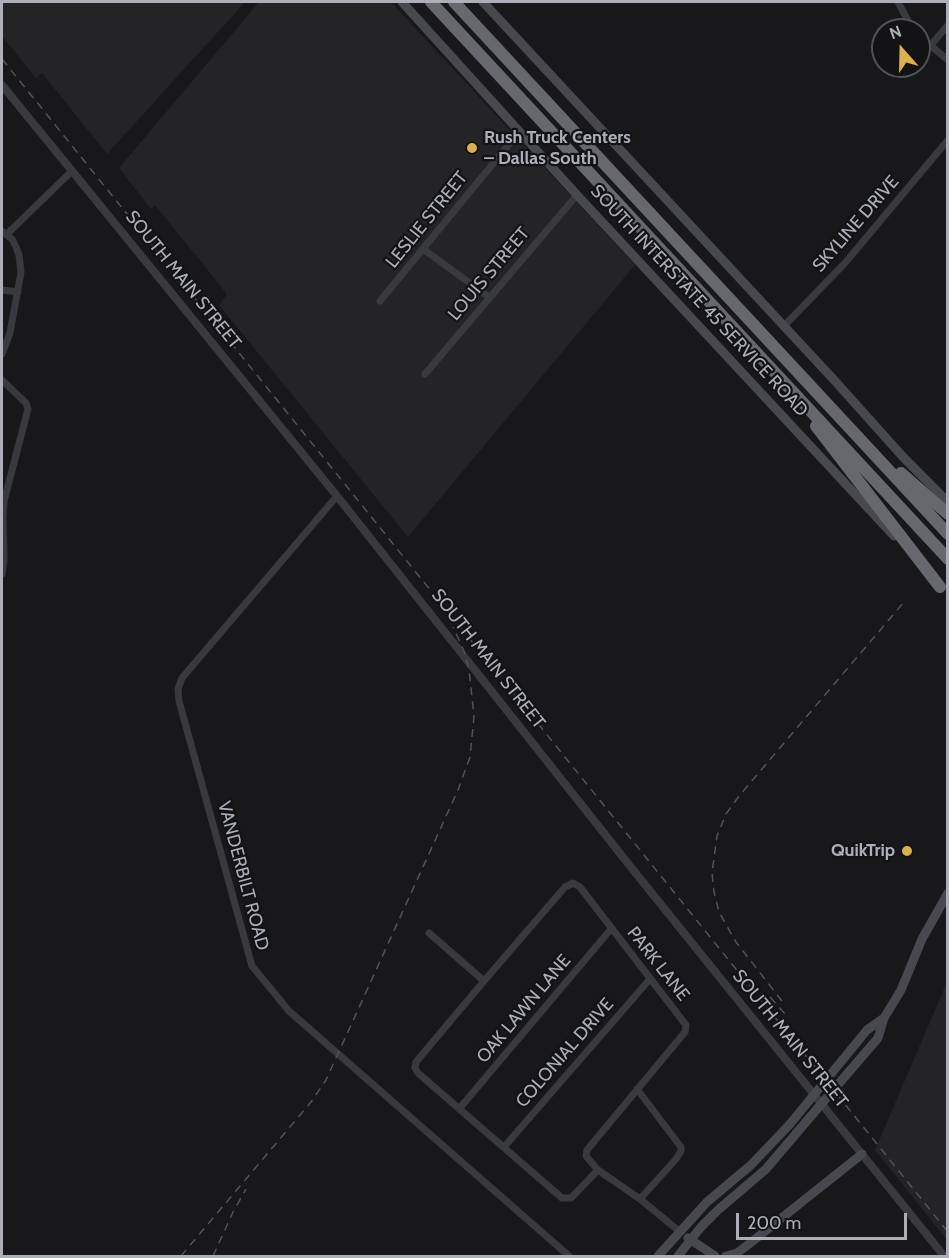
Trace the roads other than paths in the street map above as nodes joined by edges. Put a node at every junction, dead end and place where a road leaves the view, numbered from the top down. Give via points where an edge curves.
1 (402, 2) edge
2 (431, 2) edge
3 (454, 2) edge
4 (483, 2) edge
5 (898, 2) edge
6 (907, 18) edge
7 (948, 25) edge
8 (931, 45) edge
9 (931, 47) edge
10 (948, 60) edge
11 (2, 85) edge
12 (519, 132) junction
13 (948, 140) edge
14 (72, 171) junction
15 (577, 195) junction
16 (4, 232) edge
17 (423, 249) junction
18 (2, 290) edge
19 (18, 292) junction
20 (489, 297) junction
21 (380, 300) dead end
22 (784, 326) junction
23 (2, 354) edge
24 (425, 374) dead end
25 (2, 380) edge
26 (813, 414) junction
27 (852, 431) junction
28 (337, 496) junction
29 (948, 502) edge
30 (948, 514) edge
31 (948, 534) edge
32 (948, 559) edge
33 (2, 574) edge
34 (944, 591) edge
35 (948, 893) edge
36 (611, 929) junction
37 (429, 933) dead end
38 (650, 979) junction
39 (484, 981) junction
40 (884, 1018) junction
41 (637, 1089) junction
42 (459, 1108) junction
43 (504, 1148) junction
44 (862, 1154) junction
45 (598, 1170) junction
46 (640, 1198) junction
47 (679, 1231) junction
48 (691, 1240) junction
49 (569, 1257) edge
50 (658, 1257) edge
51 (678, 1257) edge
52 (716, 1257) edge
53 (726, 1257) edge
54 (944, 1257) edge

1 - 12 main road, SOUTH INTERSTATE 45 SERVICE ROAD
2 - 26 highway
3 - 27 highway
4 - 22 main road
5 - 6 street
7 - 8 street
9 - 10 street
11 - 14 street, SOUTH MAIN STREET
12 - 15 main road, SOUTH INTERSTATE 45 SERVICE ROAD
12 - 17 street, LESLIE STREET
13 - 22 street, SKYLINE DRIVE via 844,263
14 - 16 street
14 - 28 street, SOUTH MAIN STREET
15 - 20 street, LOUIS STREET
15 - 34 main road, SOUTH INTERSTATE 45 SERVICE ROAD
16 - 19 street via 16,247 21,263
17 - 20 street
17 - 21 street, LESLIE STREET
18 - 19 street
19 - 23 street
20 - 24 street, LOUIS STREET
22 - 29 main road
25 - 33 street via 28,409 4,501
26 - 32 highway
26 - 34 highway via 816,428
27 - 30 highway
27 - 31 highway
28 - 44 street, SOUTH MAIN STREET
28 - 49 street, VANDERBILT ROAD via 182,678 178,689 252,966 289,1011
35 - 40 main road
36 - 38 street, PARK LANE
36 - 39 street, PARK LANE via 573,882
36 - 42 street, OAK LAWN LANE
37 - 39 street
38 - 41 street, PARK LANE via 687,1028
38 - 43 street, COLONIAL DRIVE
39 - 42 street, PARK LANE via 416,1062 418,1073
40 - 47 main road, bridge via 867,1029 790,1124 751,1165
40 - 48 main road, bridge via 878,1038 766,1169 724,1203
41 - 45 street, PARK LANE via 587,1150 587,1160
41 - 46 street via 679,1142 681,1151
42 - 43 street, PARK LANE
43 - 45 street, PARK LANE via 566,1200 577,1194
44 - 53 main road via 749,1244
44 - 54 street, SOUTH MAIN STREET
45 - 46 street
46 - 47 street
47 - 48 main road
47 - 50 main road
48 - 51 main road
48 - 52 main road

